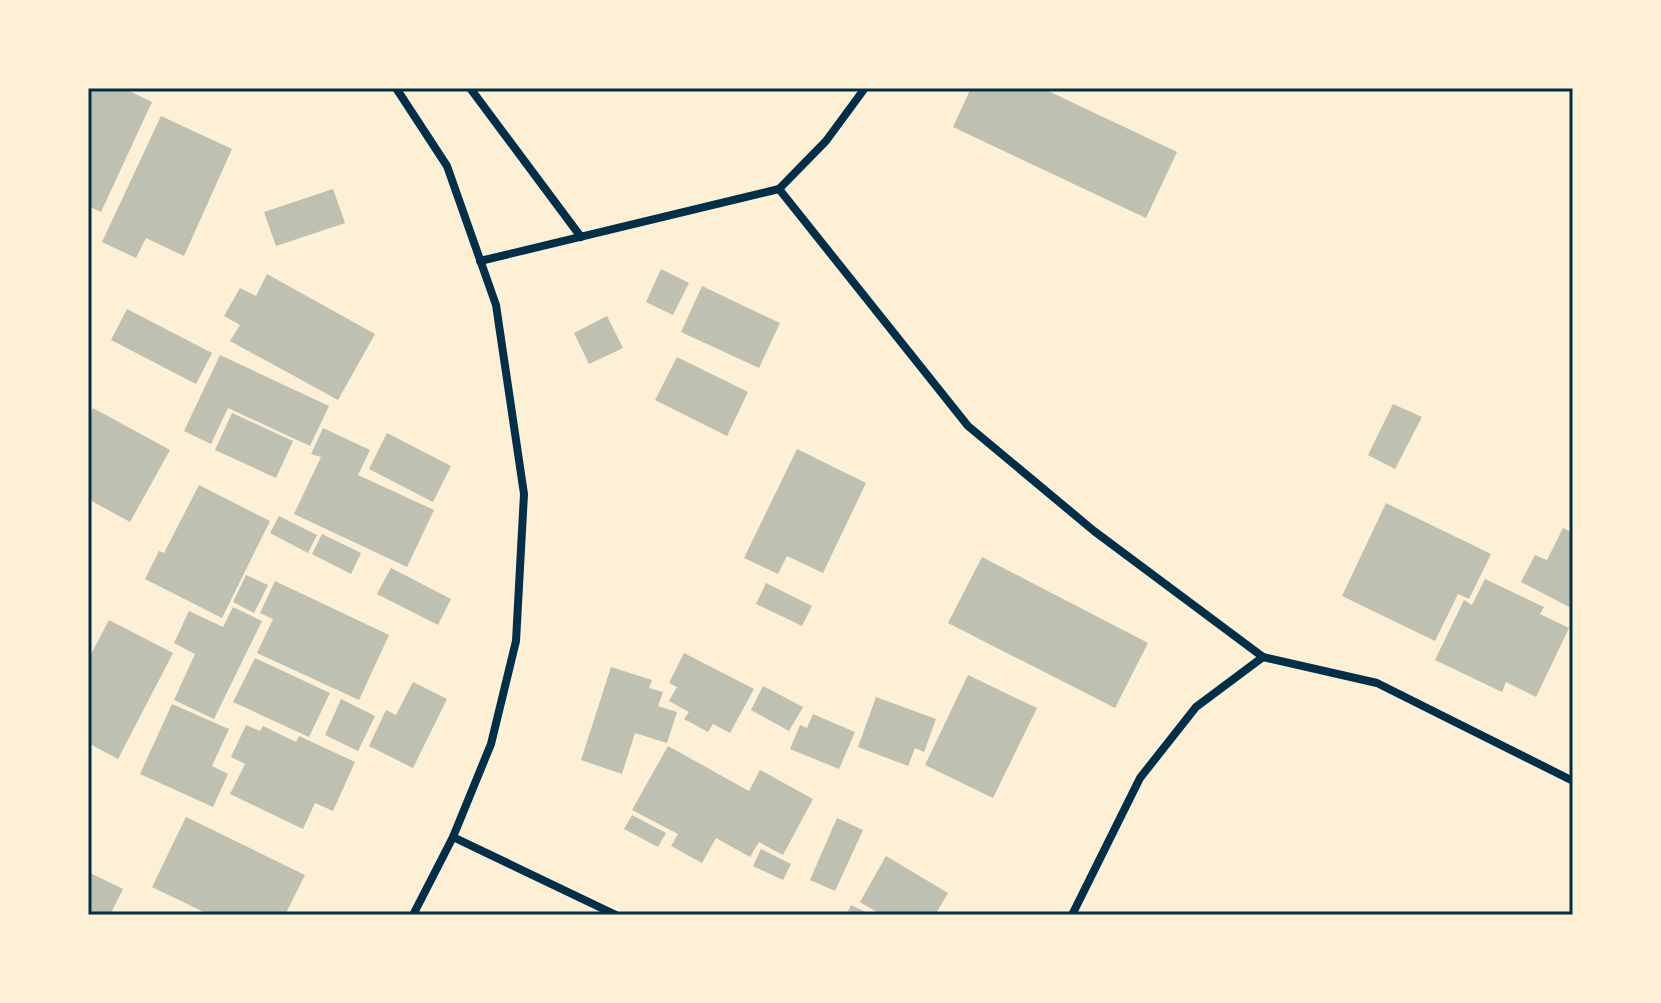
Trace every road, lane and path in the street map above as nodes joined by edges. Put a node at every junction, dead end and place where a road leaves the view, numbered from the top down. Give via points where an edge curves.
1 (396, 88) edge
2 (470, 88) edge
3 (865, 88) edge
4 (779, 189) junction
5 (581, 237) junction
6 (480, 261) junction
7 (1263, 657) junction
8 (1573, 781) edge
9 (453, 837) junction
10 (413, 915) edge
11 (616, 915) edge
12 (1072, 915) edge

1 - 6 street via 447,166
2 - 5 street
3 - 4 street via 826,141
4 - 5 street
4 - 7 street via 968,426 1094,531
5 - 6 street
6 - 9 street via 496,305 524,494 516,641 491,744
7 - 8 street via 1377,683
7 - 12 street via 1196,707 1140,778
9 - 10 street
9 - 11 street

